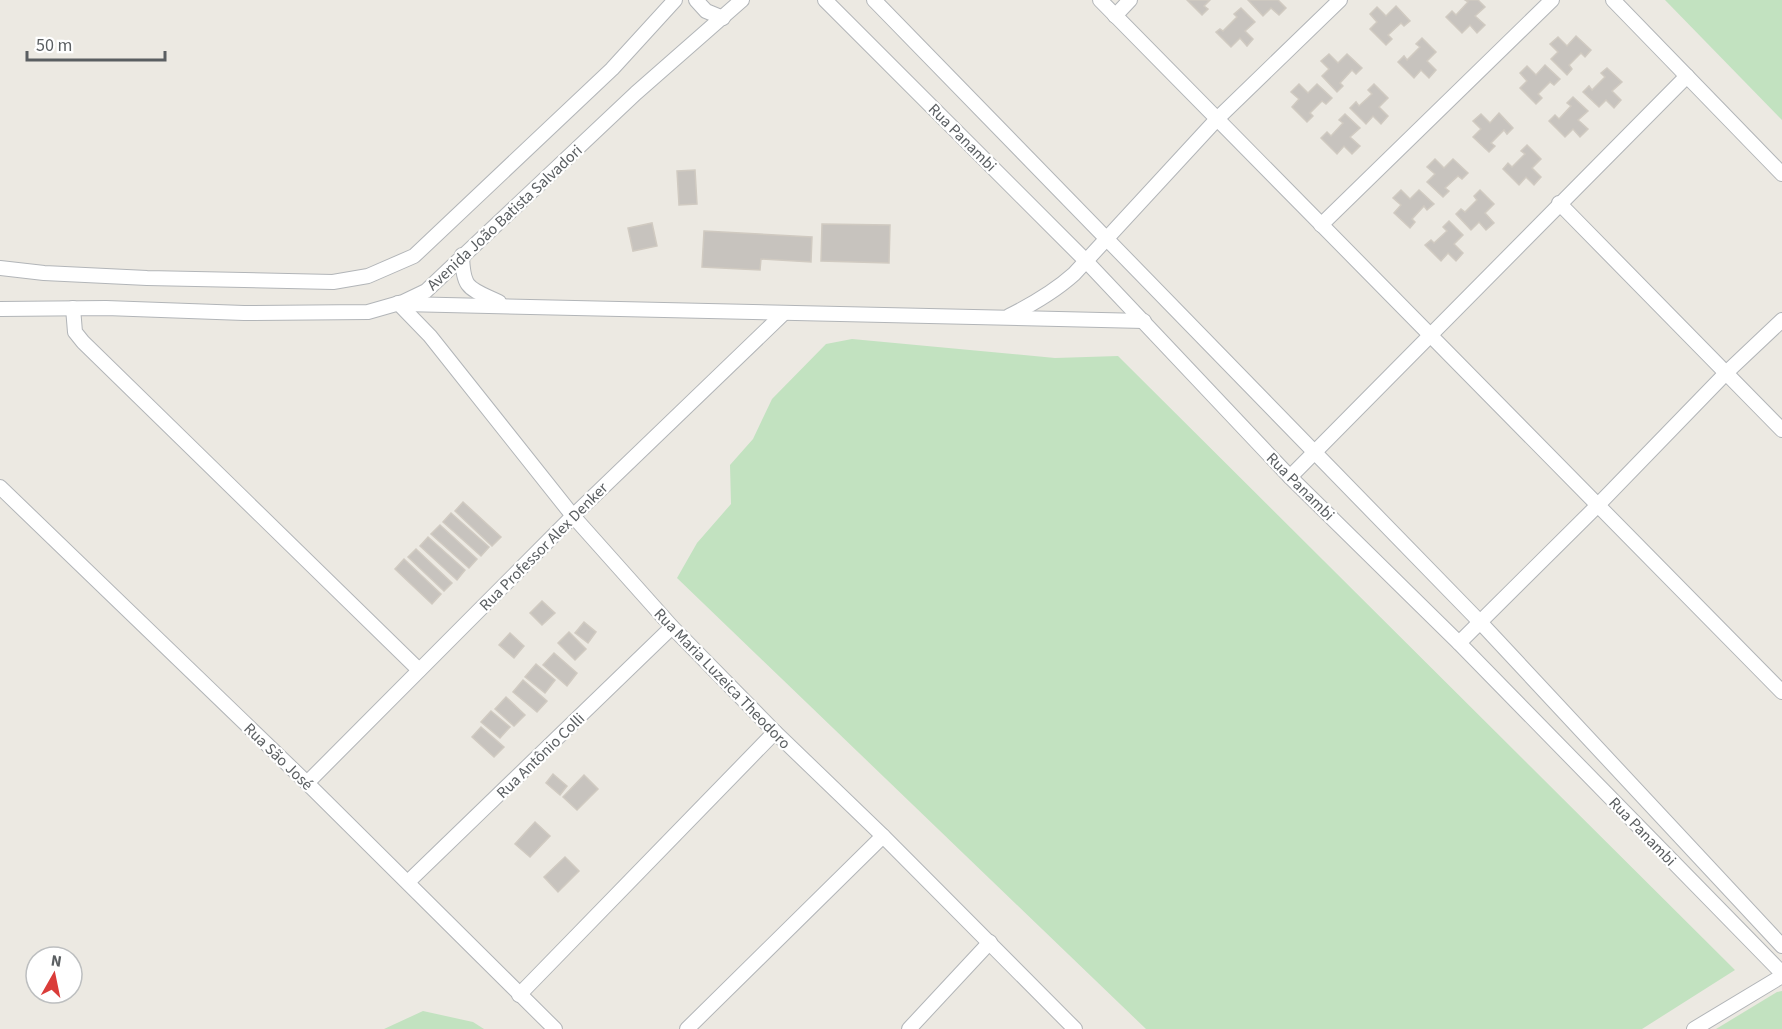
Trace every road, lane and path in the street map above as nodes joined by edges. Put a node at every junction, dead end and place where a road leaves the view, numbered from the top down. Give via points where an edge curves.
1 (675, 0) edge
2 (696, 0) edge
3 (742, 0) edge
4 (825, 0) edge
5 (874, 0) edge
6 (1100, 0) edge
7 (1130, 0) edge
8 (1340, 0) edge
9 (1552, 0) edge
10 (1613, 0) edge
11 (1115, 15) junction
12 (723, 18) junction
13 (1686, 76) junction
14 (1217, 119) junction
15 (1782, 174) edge
16 (1559, 203) junction
17 (1322, 225) junction
18 (1106, 239) junction
19 (462, 255) junction
20 (1085, 260) junction
21 (0, 268) edge
22 (398, 303) junction
23 (506, 305) junction
24 (73, 308) junction
25 (0, 309) edge
26 (783, 314) junction
27 (1005, 317) junction
28 (1782, 320) edge
29 (1144, 321) junction
30 (1430, 334) junction
31 (1727, 372) junction
32 (1782, 430) edge
33 (1314, 452) junction
34 (1290, 477) junction
35 (0, 487) edge
36 (1598, 505) junction
37 (573, 516) junction
38 (1480, 622) junction
39 (672, 627) junction
40 (1459, 643) junction
41 (419, 670) junction
42 (1782, 692) edge
43 (774, 732) junction
44 (307, 783) junction
45 (883, 837) junction
46 (408, 882) junction
47 (990, 942) junction
48 (1782, 946) edge
49 (1781, 970) edge
50 (519, 995) junction
51 (555, 1029) edge
52 (687, 1029) edge
53 (909, 1029) edge
54 (1075, 1029) edge
55 (1694, 1029) edge

1 - 21 street, Avenida João Batista Salvadori via 612,69 414,256 368,276 333,282 124,277
2 - 12 street via 706,11
3 - 12 street, Avenida João Batista Salvadori
4 - 20 street, Rua Panambi
5 - 18 street, Rua Panambi
6 - 11 street
7 - 11 street
8 - 14 street
9 - 17 street
10 - 13 street
11 - 14 street
12 - 19 street, Avenida João Batista Salvadori
13 - 15 street
13 - 16 street
14 - 17 street
14 - 18 street
16 - 30 street
16 - 31 street
17 - 30 street
18 - 20 street
18 - 33 street, Rua Panambi
19 - 22 street, Avenida João Batista Salvadori via 426,291
19 - 23 street via 463,279 474,291
20 - 27 street via 1056,291
20 - 29 street, Rua Panambi
22 - 23 street
22 - 24 street, Avenida João Batista Salvadori via 368,312
22 - 37 street, Rua Maria Luzeica Theodoro via 430,336
23 - 26 street
24 - 25 street, Avenida João Batista Salvadori
24 - 41 street via 75,332 83,342
26 - 27 street
26 - 37 street, Rua Professor Alex Denker
27 - 29 street
28 - 31 street
29 - 34 street, Rua Panambi
30 - 33 street
30 - 36 street
31 - 32 street
31 - 36 street
33 - 34 street
33 - 38 street, Rua Panambi
34 - 40 street, Rua Panambi
35 - 44 street, Rua São José
36 - 38 street
36 - 42 street
37 - 39 street, Rua Maria Luzeica Theodoro
37 - 41 street, Rua Professor Alex Denker
38 - 40 street
38 - 48 street, Rua Panambi
39 - 43 street, Rua Maria Luzeica Theodoro
39 - 46 street, Rua Antônio Colli
40 - 49 street, Rua Panambi
41 - 44 street, Rua Professor Alex Denker
43 - 45 street, Rua Maria Luzeica Theodoro
43 - 50 street
44 - 46 street, Rua São José
45 - 47 street, Rua Maria Luzeica Theodoro
45 - 52 street
46 - 50 street, Rua São José
47 - 53 street
47 - 54 street, Rua Maria Luzeica Theodoro
49 - 55 street
50 - 51 street, Rua São José

